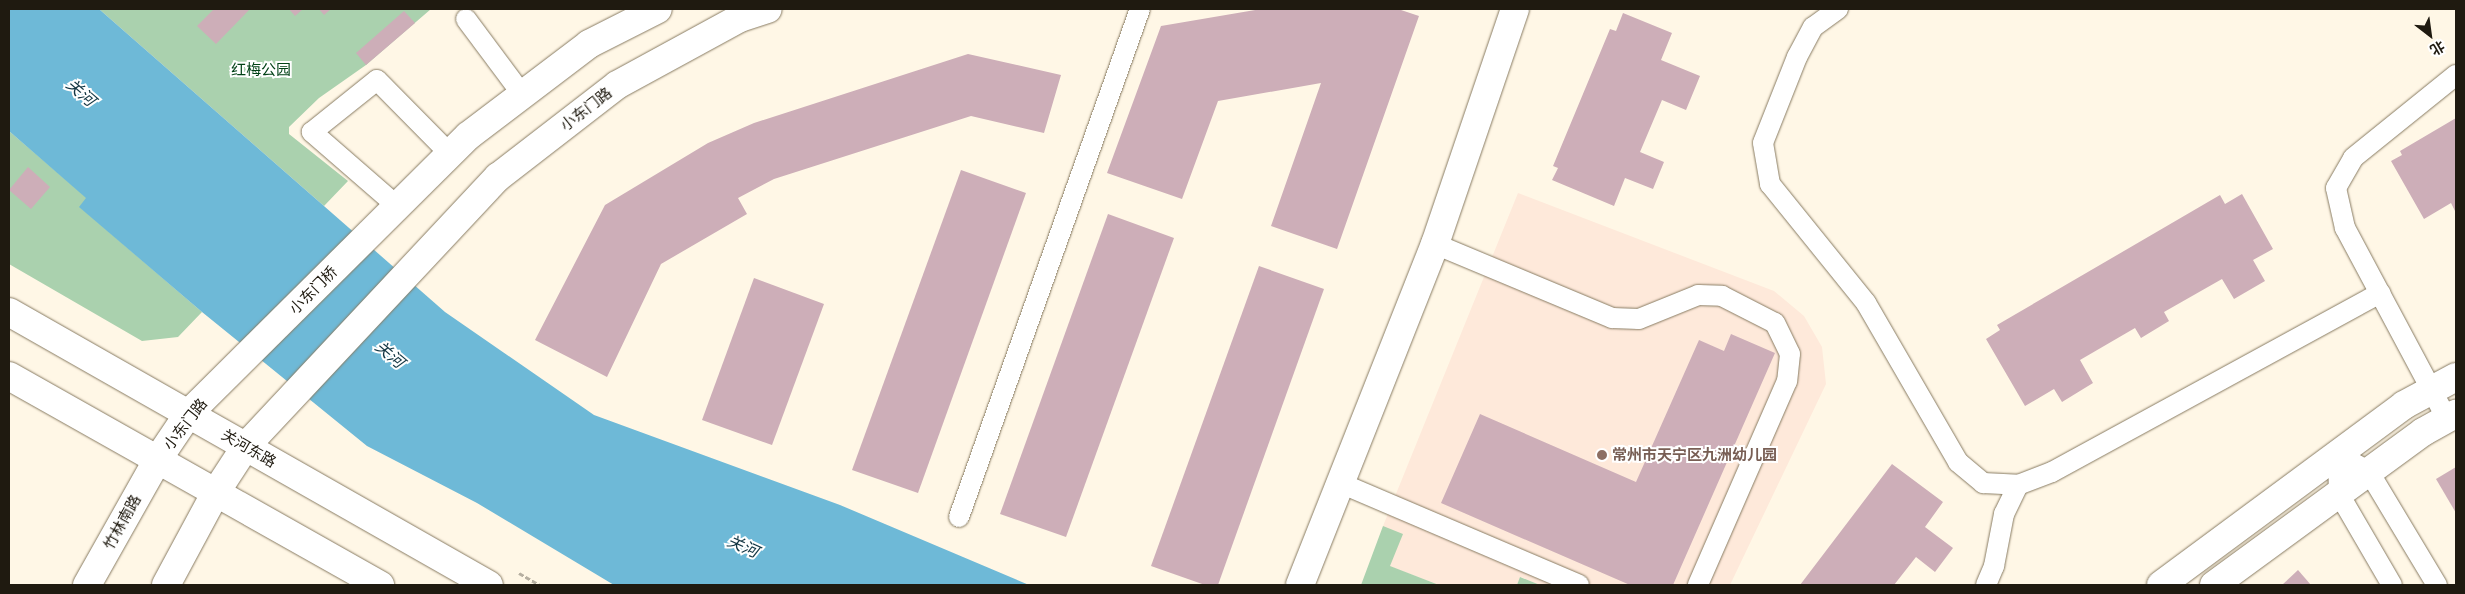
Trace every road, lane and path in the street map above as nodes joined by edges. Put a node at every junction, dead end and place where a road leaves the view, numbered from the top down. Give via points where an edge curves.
1 (658, 9) edge
2 (768, 9) edge
3 (1140, 9) edge
4 (1515, 9) edge
5 (1838, 9) edge
6 (466, 19) dead end
7 (2456, 75) edge
8 (522, 94) junction
9 (450, 154) junction
10 (394, 209) junction
11 (1435, 244) junction
12 (2380, 293) junction
13 (9, 312) edge
14 (234, 368) joint
15 (9, 376) edge
16 (2456, 377) edge
17 (2432, 390) junction
18 (189, 412) junction
19 (2452, 416) edge
20 (246, 446) junction
21 (2338, 454) junction
22 (158, 459) junction
23 (2369, 472) junction
24 (1338, 482) junction
25 (2018, 485) junction
26 (216, 492) junction
27 (2339, 494) junction
28 (959, 517) dead end
29 (87, 585) edge
30 (166, 585) edge
31 (380, 585) edge
32 (489, 585) edge
33 (1300, 585) edge
34 (1579, 585) edge
35 (1698, 585) edge
36 (1986, 585) edge
37 (2162, 585) edge
38 (2214, 585) edge
39 (2392, 585) edge
40 (2437, 585) edge

1 - 8 main road via 589,44
2 - 20 main road, 小东门路 via 740,18 617,85 498,177
3 - 28 lane
4 - 11 main road
5 - 25 lane via 1813,26 1797,57 1763,143 1770,184 1866,303 1958,462 1983,483
6 - 8 lane
7 - 12 lane via 2353,158 2336,188 2345,228
8 - 9 main road
9 - 10 main road
9 - 10 lane via 377,80 312,132
10 - 14 main road, 小东门桥
11 - 24 main road
11 - 35 lane via 1612,318 1639,319 1698,295 1722,296 1775,323 1790,354 1787,381
12 - 17 lane
12 - 25 lane via 2052,472
13 - 18 main road, 关河东路
14 - 18 main road, 小东门路
15 - 22 main road
16 - 17 main road
17 - 19 lane
17 - 21 main road via 2404,406
18 - 20 main road, 关河东路
18 - 22 main road, 小东门路
19 - 23 main road via 2423,432
20 - 26 main road
20 - 32 main road, 关河东路
21 - 23 lane
21 - 27 lane
21 - 37 main road
22 - 26 main road
22 - 29 main road, 竹林南路
23 - 27 main road
23 - 40 lane
24 - 33 main road
24 - 34 lane
25 - 36 lane via 2004,514 1994,566
26 - 30 main road
26 - 31 main road
27 - 38 main road
27 - 39 lane

